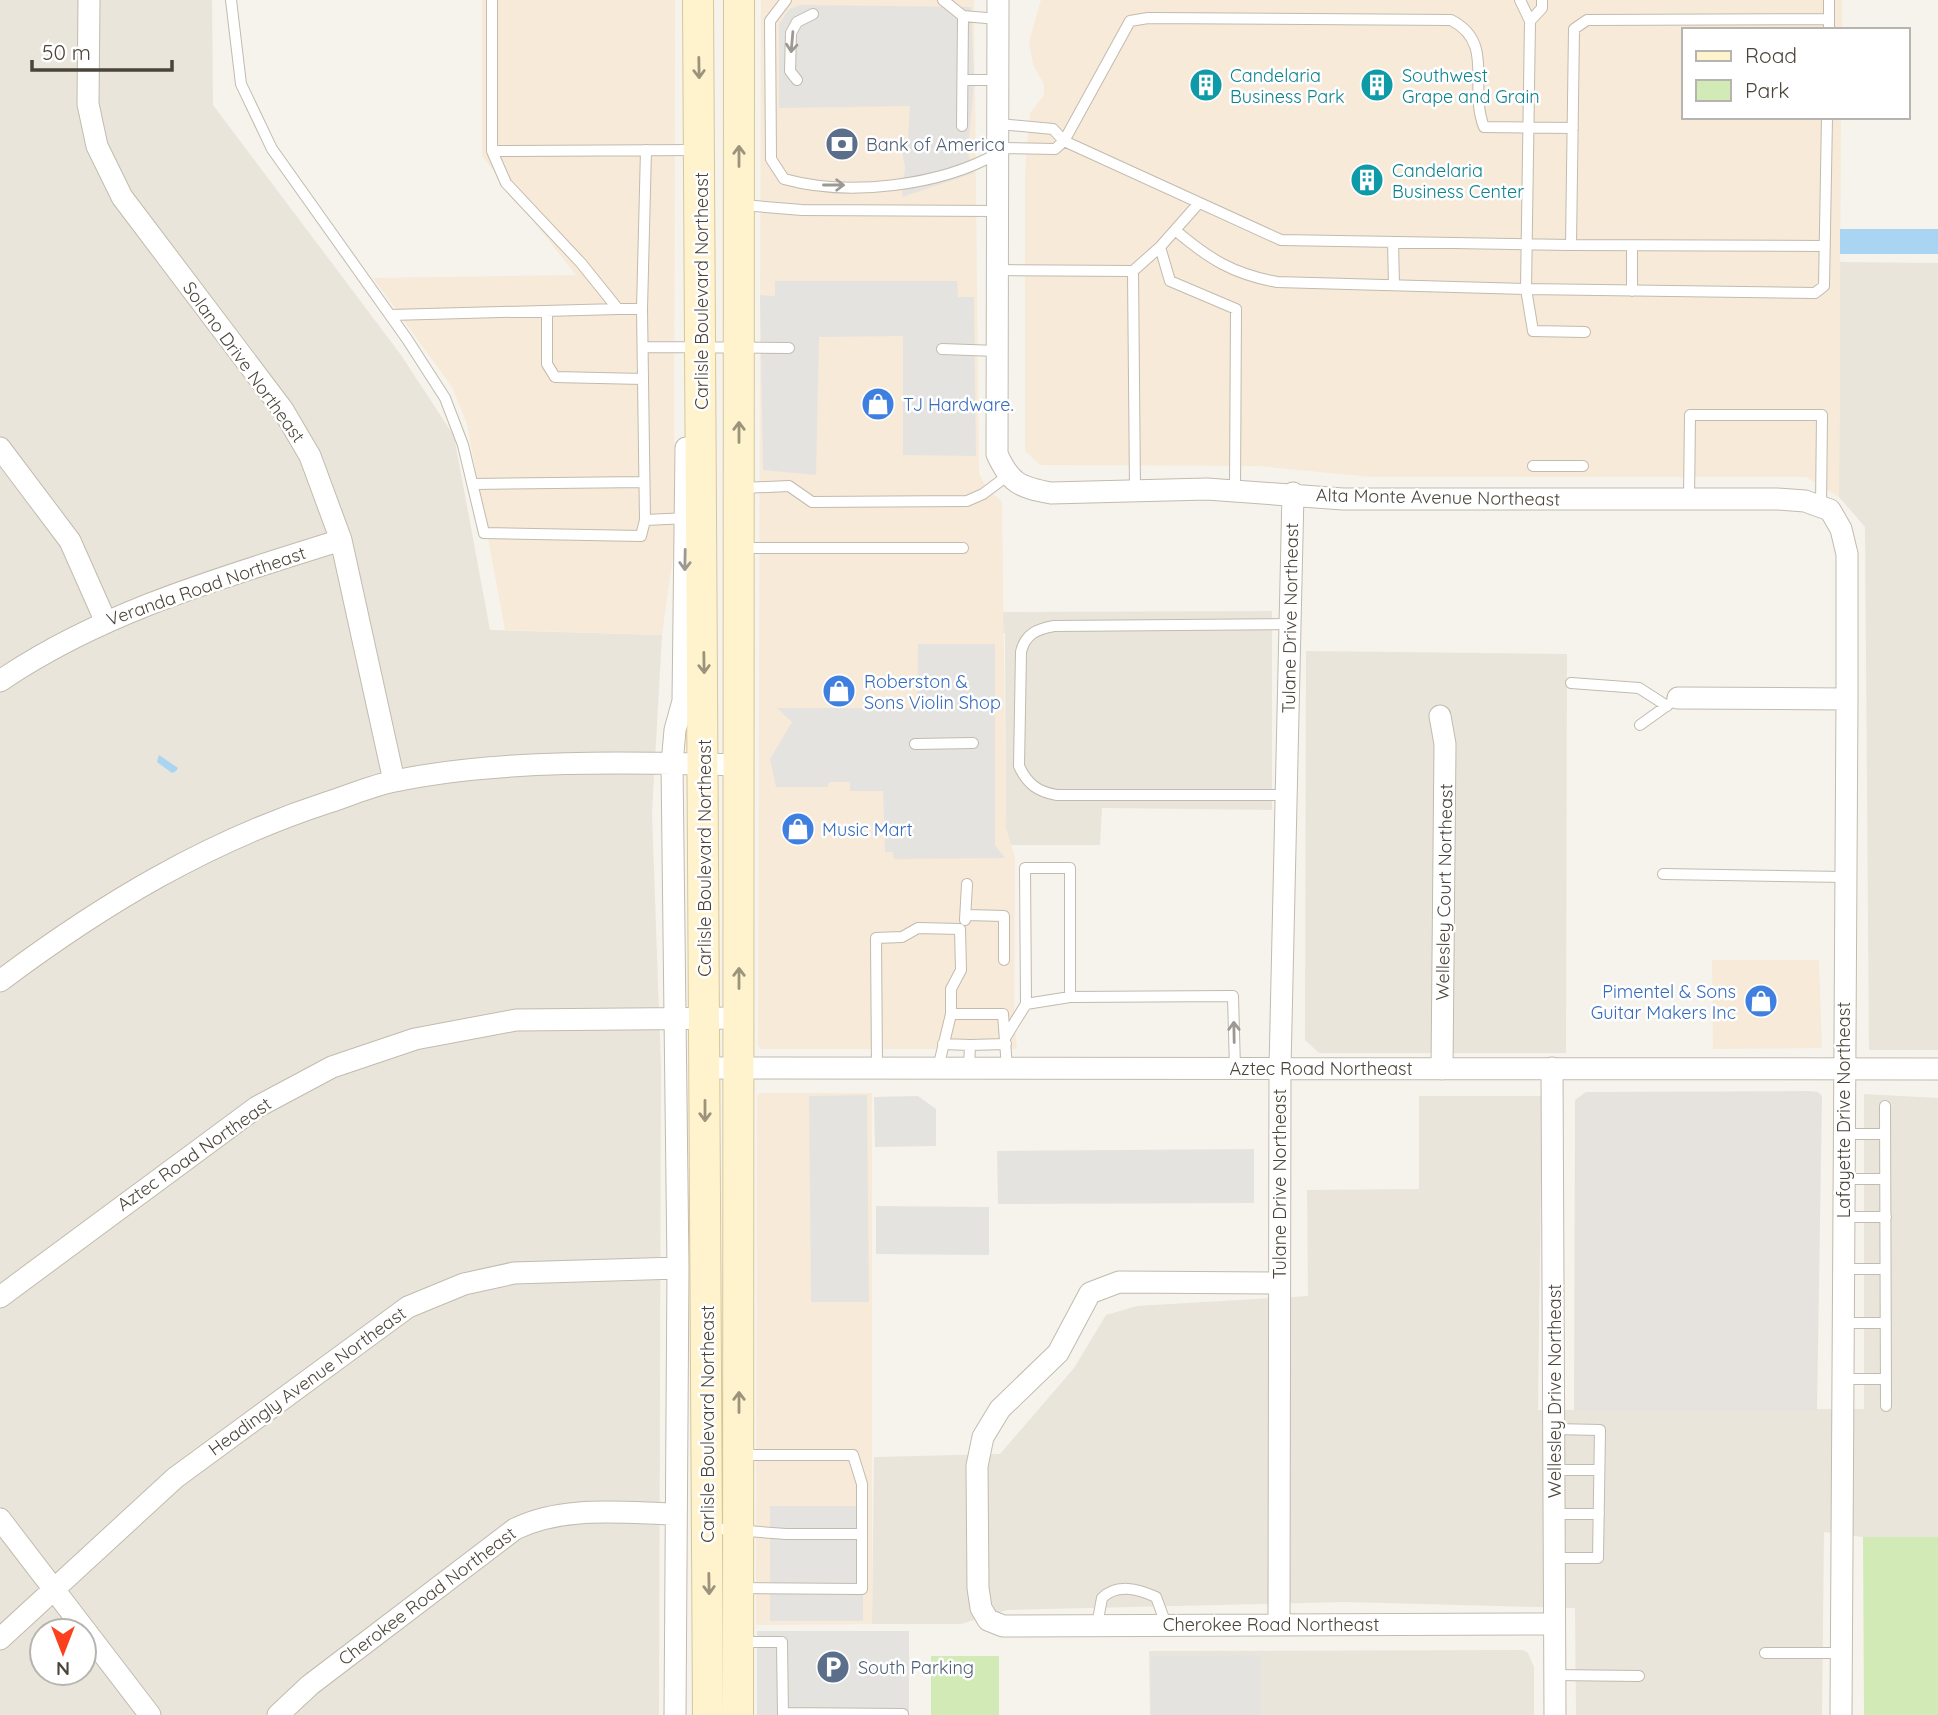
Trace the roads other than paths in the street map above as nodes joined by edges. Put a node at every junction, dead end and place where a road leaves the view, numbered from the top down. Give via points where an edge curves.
1 (89, 0) edge
2 (231, 0) edge
3 (492, 0) edge
4 (698, 0) edge
5 (739, 0) edge
6 (786, 0) edge
7 (943, 0) edge
8 (1520, 0) edge
9 (1542, 0) edge
10 (1829, 0) edge
11 (998, 9) edge
12 (813, 14) dead end
13 (962, 16) junction
14 (1530, 21) junction
15 (1829, 24) edge
16 (797, 80) dead end
17 (962, 80) junction
18 (1000, 80) junction
19 (1827, 119) edge
20 (999, 124) junction
21 (962, 126) dead end
22 (1528, 126) junction
23 (1573, 128) junction
24 (1064, 141) junction
25 (646, 150) junction
26 (699, 150) junction
27 (998, 150) junction
28 (492, 151) junction
29 (1198, 204) junction
30 (739, 205) junction
31 (998, 211) junction
32 (1175, 230) junction
33 (1393, 242) junction
34 (1526, 245) junction
35 (1571, 245) junction
36 (1632, 246) junction
37 (1825, 246) junction
38 (1160, 247) junction
39 (998, 270) junction
40 (1133, 271) junction
41 (1395, 285) junction
42 (1526, 289) junction
43 (1632, 290) junction
44 (618, 309) junction
45 (642, 309) junction
46 (547, 311) junction
47 (390, 315) junction
48 (1585, 332) dead end
49 (701, 346) junction
50 (643, 347) junction
51 (739, 347) junction
52 (789, 348) dead end
53 (943, 349) dead end
54 (997, 351) junction
55 (643, 379) junction
56 (0, 448) edge
57 (1533, 466) dead end
58 (1583, 466) dead end
59 (789, 473) dead end
60 (1007, 476) junction
61 (644, 482) junction
62 (473, 484) junction
63 (789, 486) junction
64 (739, 488) junction
65 (1236, 490) junction
66 (1135, 491) junction
67 (1293, 493) junction
68 (1689, 499) junction
69 (1825, 508) junction
70 (694, 518) junction
71 (645, 520) junction
72 (341, 540) junction
73 (739, 548) junction
74 (963, 548) dead end
75 (105, 620) junction
76 (1290, 624) junction
77 (0, 681) edge
78 (1571, 683) dead end
79 (1847, 699) junction
80 (1672, 702) junction
81 (1440, 716) dead end
82 (1640, 725) dead end
83 (974, 743) dead end
84 (915, 744) dead end
85 (672, 764) junction
86 (705, 764) junction
87 (739, 765) junction
88 (394, 781) junction
89 (1286, 795) junction
90 (1663, 874) dead end
91 (1844, 877) junction
92 (967, 884) dead end
93 (967, 915) junction
94 (960, 929) junction
95 (1004, 960) dead end
96 (0, 981) edge
97 (1069, 997) junction
98 (1026, 1004) junction
99 (951, 1014) junction
100 (691, 1017) junction
101 (739, 1018) junction
102 (1005, 1041) junction
103 (943, 1044) junction
104 (970, 1045) junction
105 (739, 1067) junction
106 (705, 1068) junction
107 (877, 1068) junction
108 (938, 1068) junction
109 (969, 1068) junction
110 (1007, 1068) junction
111 (1235, 1068) junction
112 (1280, 1068) junction
113 (1552, 1068) junction
114 (1442, 1069) junction
115 (1938, 1069) edge
116 (1843, 1070) junction
117 (1885, 1106) dead end
118 (1885, 1134) junction
119 (1843, 1135) junction
120 (1843, 1179) junction
121 (1885, 1179) junction
122 (1843, 1217) junction
123 (1886, 1217) junction
124 (678, 1268) junction
125 (1842, 1269) junction
126 (1885, 1269) junction
127 (1279, 1283) junction
128 (0, 1297) edge
129 (1842, 1323) junction
130 (1886, 1323) junction
131 (1842, 1379) junction
132 (1886, 1379) junction
133 (1886, 1406) dead end
134 (1554, 1429) junction
135 (739, 1455) junction
136 (1554, 1470) junction
137 (1599, 1470) junction
138 (676, 1514) junction
139 (1555, 1514) junction
140 (1598, 1514) junction
141 (0, 1519) edge
142 (708, 1528) junction
143 (739, 1531) junction
144 (862, 1534) junction
145 (1555, 1558) junction
146 (54, 1588) junction
147 (738, 1588) junction
148 (1166, 1624) junction
149 (1279, 1624) junction
150 (1554, 1624) junction
151 (1097, 1625) junction
152 (0, 1639) edge
153 (738, 1642) junction
154 (1765, 1653) dead end
155 (1841, 1653) junction
156 (1555, 1675) junction
157 (1639, 1676) dead end
158 (783, 1714) edge
159 (903, 1714) edge
160 (150, 1715) edge
161 (278, 1715) edge
162 (675, 1715) edge
163 (708, 1715) edge
164 (738, 1715) edge
165 (1555, 1715) edge
166 (1841, 1715) edge

1 - 72 street, Solano Drive Northeast via 88,104 97,146 122,197 283,410 310,456
2 - 47 lane via 242,84 272,149
3 - 28 lane
4 -> 26 main road, Carlisle Boulevard Northeast
30 -> 5 main road, Carlisle Boulevard Northeast
6 -> 27 lane via 771,21 771,159 784,179 806,185 917,183 975,166
7 - 13 lane
8 - 14 lane
9 - 14 lane via 1542,8
10 - 15 lane
11 - 13 lane
11 - 18 street
12 -> 16 lane via 797,22 791,33 790,71
13 - 17 lane
14 - 22 lane
15 - 23 lane via 1587,20 1574,29
17 - 18 lane
17 - 21 lane
18 - 20 street
19 - 37 lane
20 - 24 lane via 1053,129
20 - 27 street
22 - 23 lane
22 - 24 lane via 1484,127 1478,113 1477,45 1466,28 1451,20 1148,18 1130,22
22 - 34 lane
23 - 35 lane
24 - 27 lane via 1055,149
24 - 29 lane
25 - 26 lane
25 - 28 lane
25 - 45 lane
26 - 49 main road, Carlisle Boulevard Northeast
27 - 31 street
28 - 44 lane via 506,183
29 - 32 lane
29 - 33 lane via 1281,240
30 - 31 lane via 802,210
30 - 51 main road, Carlisle Boulevard Northeast
31 - 39 street
32 - 38 lane
32 - 41 lane via 1210,259 1249,277
33 - 34 lane
33 - 41 lane
34 - 35 lane
34 - 42 lane
35 - 36 lane
36 - 37 lane
36 - 43 lane
37 - 43 lane via 1824,286 1815,293
38 - 40 lane
38 - 65 lane via 1170,281 1236,309
39 - 40 lane
39 - 54 street
40 - 66 lane
41 - 42 lane
42 - 43 lane
42 - 48 lane via 1533,331
44 - 45 lane
44 - 46 lane
45 - 50 lane
46 - 47 lane
46 - 55 lane via 547,363 555,377
47 - 62 lane via 445,398
49 - 50 lane
49 - 51 lane
49 - 70 main road, Carlisle Boulevard Northeast
50 - 55 lane
51 - 52 lane
64 -> 51 main road, Carlisle Boulevard Northeast
53 - 54 lane
54 - 60 street via 997,453
55 - 61 lane
56 - 75 street via 70,541
57 - 58 lane
59 - 63 lane
60 - 63 lane via 967,501 812,502
60 - 66 street, Alta Monte Avenue Northeast via 1030,489 1051,493
61 - 62 lane
61 - 71 lane
62 - 71 lane via 484,533 641,536
63 - 64 lane
64 - 73 main road, Carlisle Boulevard Northeast
65 - 66 street, Alta Monte Avenue Northeast
65 - 67 street, Alta Monte Avenue Northeast
67 - 68 street, Alta Monte Avenue Northeast via 1343,499
67 - 76 street, Tulane Drive Northeast
68 - 69 street, Alta Monte Avenue Northeast via 1777,499
68 - 69 lane via 1689,415 1822,415
69 - 79 street, Lafayette Drive Northeast via 1842,529 1847,554
70 - 71 lane
70 -> 85 street via 683,701
70 -> 86 main road, Carlisle Boulevard Northeast
72 - 75 street, Veranda Road Northeast
72 - 88 street, Solano Drive Northeast
73 - 74 lane
73 - 87 main road, Carlisle Boulevard Northeast
75 - 77 street, Veranda Road Northeast
76 - 89 street, Tulane Drive Northeast
76 - 89 lane via 1054,626 1028,636 1021,652 1019,766 1034,788 1057,795
78 - 80 lane via 1639,688
79 - 80 street
79 - 91 street, Lafayette Drive Northeast
80 - 82 lane
81 - 114 street, Wellesley Court Northeast via 1445,744
83 - 84 lane
85 - 86 street
85 - 88 street via 497,767
85 - 100 street
86 - 87 street
86 - 100 main road, Carlisle Boulevard Northeast
101 -> 87 main road, Carlisle Boulevard Northeast
88 - 96 street via 273,820 182,862 79,923
89 - 112 street, Tulane Drive Northeast
90 - 91 lane
91 - 116 street, Lafayette Drive Northeast
92 - 93 lane
93 - 94 lane
93 - 95 lane via 1004,916
94 - 99 lane via 961,970 951,989
94 - 107 lane via 918,928 902,937 876,938
97 - 98 lane
97 - 98 lane via 1070,868 1024,868
111 -> 97 lane via 1233,996
98 - 102 lane
99 - 102 lane via 1003,1014
99 - 103 lane
100 - 101 street, Aztec Road Northeast
100 - 106 main road, Carlisle Boulevard Northeast
100 - 124 street
100 - 128 street, Aztec Road Northeast via 516,1020 415,1039 332,1067 257,1107
101 - 105 main road, Carlisle Boulevard Northeast
102 - 104 lane
102 - 110 lane
103 - 104 lane
103 - 108 lane
104 - 109 lane
105 - 106 street, Aztec Road Northeast
105 - 107 street, Aztec Road Northeast
135 -> 105 main road, Carlisle Boulevard Northeast
106 -> 142 main road, Carlisle Boulevard Northeast
107 - 108 street, Aztec Road Northeast
108 - 109 street, Aztec Road Northeast
109 - 110 street, Aztec Road Northeast
110 - 111 street, Aztec Road Northeast
111 - 112 street, Aztec Road Northeast
112 - 114 street, Aztec Road Northeast
112 - 127 street, Tulane Drive Northeast
113 - 114 street, Aztec Road Northeast
113 - 116 street, Aztec Road Northeast
113 - 134 street, Wellesley Drive Northeast
115 - 116 street, Aztec Road Northeast
116 - 119 street, Lafayette Drive Northeast
117 - 118 lane
118 - 119 lane
118 - 121 lane
119 - 120 street, Lafayette Drive Northeast
120 - 121 lane
120 - 122 street, Lafayette Drive Northeast
121 - 123 lane
122 - 123 lane
122 - 125 street, Lafayette Drive Northeast
123 - 126 lane
124 - 138 street
124 - 146 street, Headingly Avenue Northeast via 514,1273 464,1284 408,1307 175,1478
125 - 126 lane
125 - 129 street, Lafayette Drive Northeast
126 - 130 lane
127 - 149 street, Tulane Drive Northeast
127 - 151 street, Cherokee Road Northeast via 1119,1282 1090,1293 1058,1353 1000,1409 983,1437 977,1466 978,1588 988,1620 1003,1626
129 - 130 lane
129 - 131 street, Lafayette Drive Northeast
130 - 132 lane
131 - 132 lane
131 - 155 street, Lafayette Drive Northeast
132 - 133 lane
134 - 136 street, Wellesley Drive Northeast
134 - 137 lane via 1600,1430
135 - 143 main road, Carlisle Boulevard Northeast
135 - 144 lane via 853,1455 862,1484
136 - 137 lane
136 - 139 street, Wellesley Drive Northeast
137 - 140 lane
138 - 161 street, Cherokee Road Northeast via 571,1513 537,1518 515,1529 310,1685
138 - 162 street
139 - 140 lane
139 - 145 street, Wellesley Drive Northeast
140 - 145 lane via 1598,1558
141 - 146 street
142 - 143 lane
142 -> 163 main road, Carlisle Boulevard Northeast
143 - 144 lane
143 - 147 main road, Carlisle Boulevard Northeast
144 - 147 lane via 862,1589
145 - 150 street, Wellesley Drive Northeast
146 - 152 street, Headingly Avenue Northeast
146 - 160 street
147 - 153 main road, Carlisle Boulevard Northeast
148 - 149 street, Cherokee Road Northeast
148 - 151 street, Cherokee Road Northeast
148 - 151 lane via 1156,1597 1121,1588 1102,1598
149 - 150 street, Cherokee Road Northeast
150 - 156 street, Wellesley Drive Northeast
153 - 158 lane via 782,1642
153 - 164 main road, Carlisle Boulevard Northeast
154 - 155 lane
155 - 166 street, Lafayette Drive Northeast
156 - 157 lane
156 - 165 street, Wellesley Drive Northeast
158 - 159 lane

